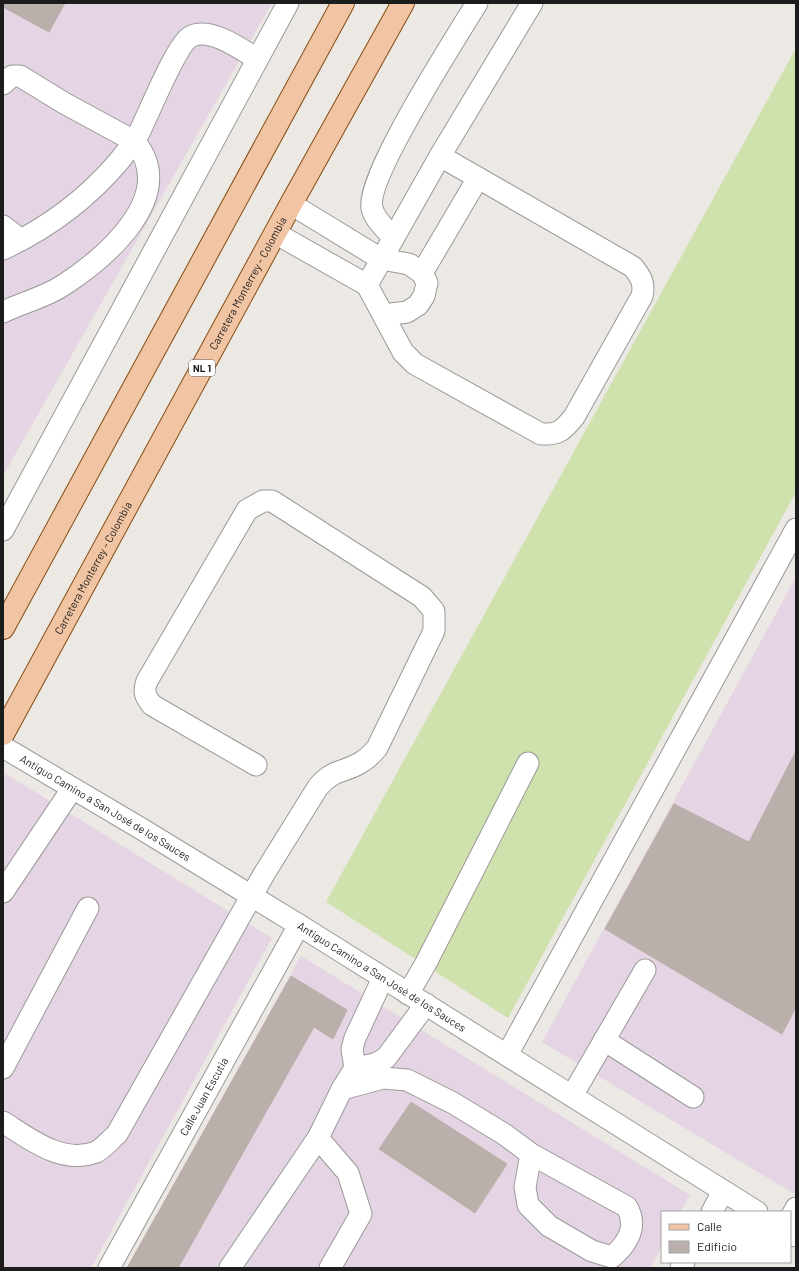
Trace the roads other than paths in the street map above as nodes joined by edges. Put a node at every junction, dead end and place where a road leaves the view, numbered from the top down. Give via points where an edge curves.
1 (288, 3) edge
2 (343, 3) edge
3 (403, 3) edge
4 (477, 3) edge
5 (532, 3) edge
6 (257, 58) junction
7 (3, 84) edge
8 (134, 141) junction
9 (440, 156) junction
10 (478, 178) junction
11 (291, 204) junction
12 (3, 226) edge
13 (275, 233) junction
14 (393, 238) junction
15 (22, 240) junction
16 (3, 249) edge
17 (381, 259) junction
18 (422, 273) junction
19 (367, 284) junction
20 (3, 312) edge
21 (384, 315) junction
22 (796, 529) edge
23 (3, 530) edge
24 (3, 628) edge
25 (3, 734) edge
26 (3, 748) edge
27 (528, 763) dead end
28 (256, 765) dead end
29 (72, 789) junction
30 (3, 892) edge
31 (252, 897) junction
32 (88, 908) dead end
33 (299, 925) junction
34 (645, 970) dead end
35 (384, 978) junction
36 (408, 994) junction
37 (426, 1004) junction
38 (604, 1040) junction
39 (507, 1055) junction
40 (3, 1068) edge
41 (355, 1068) junction
42 (342, 1089) junction
43 (572, 1096) junction
44 (693, 1097) dead end
45 (3, 1122) edge
46 (318, 1138) junction
47 (531, 1154) junction
48 (724, 1192) junction
49 (796, 1208) edge
50 (713, 1211) edge
51 (755, 1211) edge
52 (791, 1217) edge
53 (109, 1268) edge
54 (230, 1268) edge
55 (330, 1268) edge

1 - 6 street
2 - 24 main road
3 - 11 main road, Carretera Monterrey - Colombia / NL 1
4 - 14 street via 396,141 377,179 372,194 372,208 377,220
5 - 9 street
6 - 8 street via 220,38 208,35 189,38 178,52
6 - 23 street
7 - 8 street via 12,76 20,76
8 - 15 street via 111,170 81,199 42,229
8 - 20 street via 143,151 150,174 146,196 138,216 128,230 88,267 61,287
9 - 10 street
9 - 14 street
10 - 18 street
10 - 21 street via 633,267 642,278 642,296 574,417 564,429 554,435 541,434 415,364 403,352
11 - 13 main road, Carretera Monterrey - Colombia / NL 1
11 - 17 street
12 - 15 street
13 - 19 street
13 - 25 main road, Carretera Monterrey - Colombia / NL 1
14 - 17 street
15 - 16 street
17 - 18 street via 409,264
17 - 19 street
18 - 21 street via 427,283 424,296 418,305 407,312
19 - 21 street
22 - 39 street
26 - 29 street, Antiguo Camino a San José de los Sauces
27 - 36 street via 430,956
28 - 31 street via 152,705 144,689 247,510 263,501 272,501 422,597 434,612 434,631 377,748 359,764 339,771 322,782
29 - 30 street
29 - 31 street, Antiguo Camino a San José de los Sauces
31 - 33 street, Antiguo Camino a San José de los Sauces
31 - 45 street via 117,1134 97,1152 76,1157 46,1148
32 - 40 street
33 - 35 street, Antiguo Camino a San José de los Sauces
33 - 53 street, Calle Juan Escutia
34 - 38 street
35 - 36 street, Antiguo Camino a San José de los Sauces
35 - 41 street via 355,1038 352,1049
36 - 37 street, Antiguo Camino a San José de los Sauces
37 - 39 street, Antiguo Camino a San José de los Sauces
37 - 41 street via 386,1058 375,1064
38 - 43 street
38 - 44 street
39 - 43 street, Antiguo Camino a San José de los Sauces
41 - 42 street
42 - 46 street
42 - 47 street via 383,1078 407,1080 504,1134
43 - 48 street, Antiguo Camino a San José de los Sauces
46 - 54 street
46 - 55 street via 348,1173 361,1214
47 - 47 street via 525,1187 528,1205 549,1226 592,1251 612,1257 631,1234 632,1217 627,1207
48 - 50 street
48 - 51 street, Antiguo Camino a San José de los Sauces
49 - 52 street

